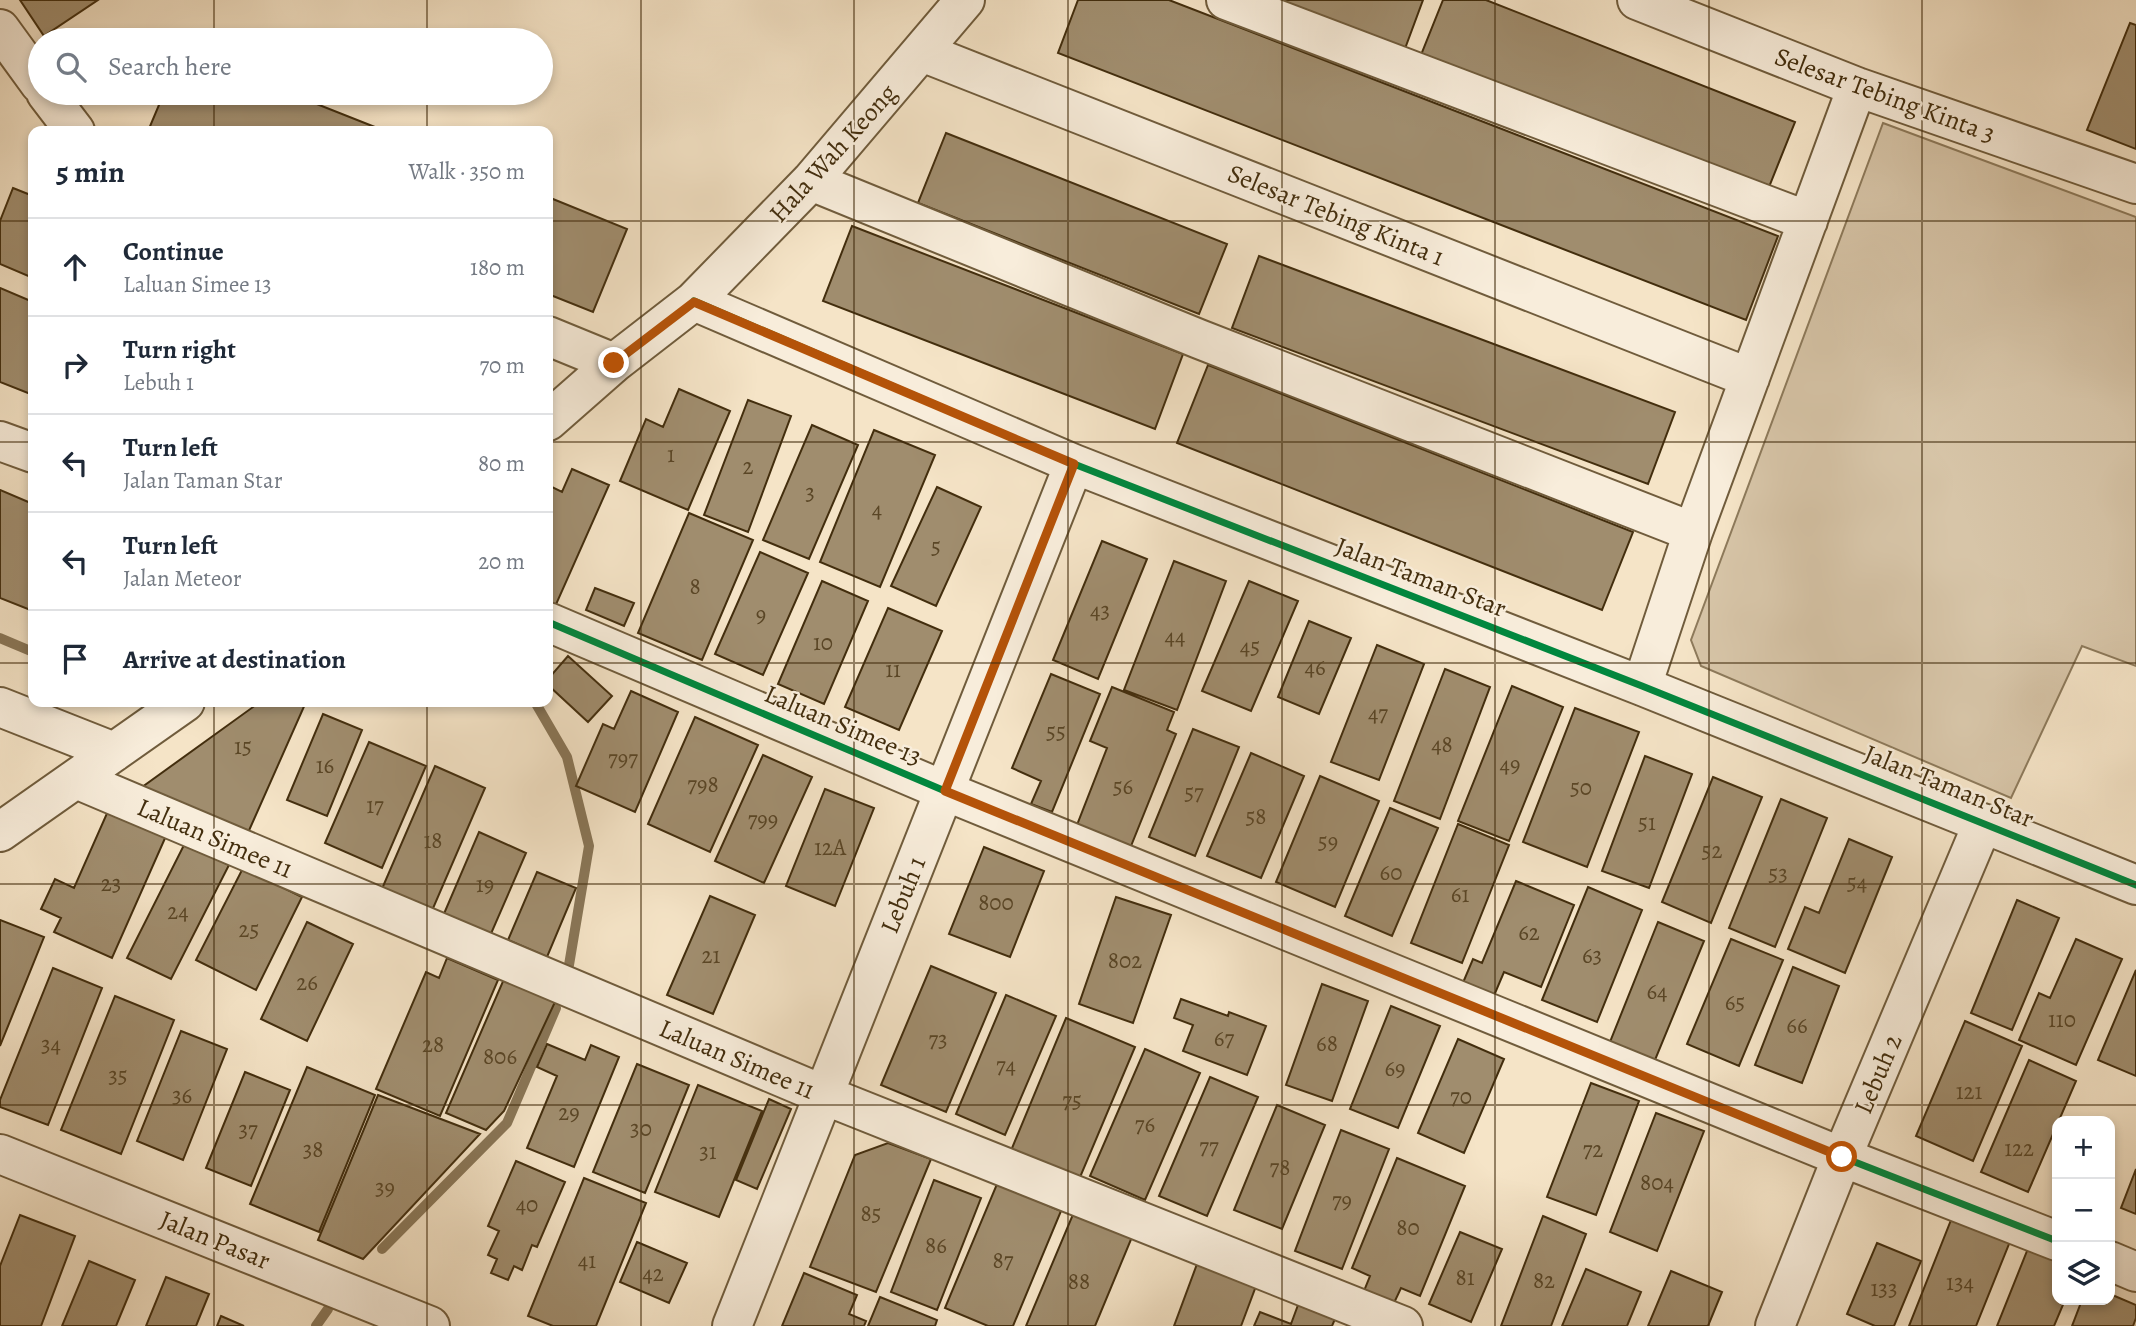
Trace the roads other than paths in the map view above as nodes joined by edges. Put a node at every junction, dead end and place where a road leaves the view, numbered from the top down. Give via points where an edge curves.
1 (965, 0) edge
2 (1226, 0) edge
3 (1637, 0) edge
4 (0, 29) edge
5 (922, 52) junction
6 (28, 68) edge
7 (1857, 87) junction
8 (55, 105) edge
9 (71, 126) edge
10 (811, 181) junction
11 (2136, 184) edge
12 (1808, 221) junction
13 (694, 302) junction
14 (553, 338) edge
15 (614, 363) junction
16 (1750, 378) junction
17 (553, 417) edge
18 (0, 440) edge
19 (28, 451) edge
20 (1074, 464) junction
21 (1693, 532) junction
22 (553, 624) edge
23 (1642, 685) junction
24 (0, 706) edge
25 (178, 707) edge
26 (114, 752) junction
27 (76, 779) junction
28 (945, 791) junction
29 (1983, 823) junction
30 (0, 831) edge
31 (2136, 885) edge
32 (824, 1096) junction
33 (0, 1154) edge
34 (1842, 1157) junction
35 (2052, 1239) edge
36 (2115, 1263) edge
37 (2136, 1272) edge
38 (430, 1326) edge
39 (732, 1326) edge
40 (1403, 1326) edge
41 (1775, 1326) edge

1 - 5 street, Hala Wah Keong
2 - 12 street
3 - 7 street, Selesar Tebing Kinta 3
4 - 6 street
5 - 10 street, Hala Wah Keong
5 - 16 street, Selesar Tebing Kinta 1
7 - 11 street, Selesar Tebing Kinta 3
7 - 12 street
8 - 9 street
10 - 13 street, Hala Wah Keong
10 - 21 street
12 - 16 street
13 - 15 street, Hala Wah Keong
13 - 20 street, Jalan Taman Star
14 - 15 street
15 - 17 street, Hala Wah Keong
16 - 21 street
18 - 19 street
20 - 23 street, Jalan Taman Star
20 - 28 street, Lebuh 1
21 - 23 street
22 - 28 street, Laluan Simee 13
23 - 29 street, Jalan Taman Star
24 - 26 street
25 - 26 street
26 - 27 street
27 - 30 street
27 - 32 street, Laluan Simee 11
28 - 32 street, Lebuh 1
28 - 34 street, Laluan Simee 13
29 - 31 street, Jalan Taman Star
29 - 34 street, Lebuh 2
32 - 39 street, Lebuh 1
32 - 40 street, Laluan Simee 11
33 - 38 street, Jalan Pasar
34 - 35 street, Laluan Simee 13
34 - 41 street, Lebuh 2
36 - 37 street

